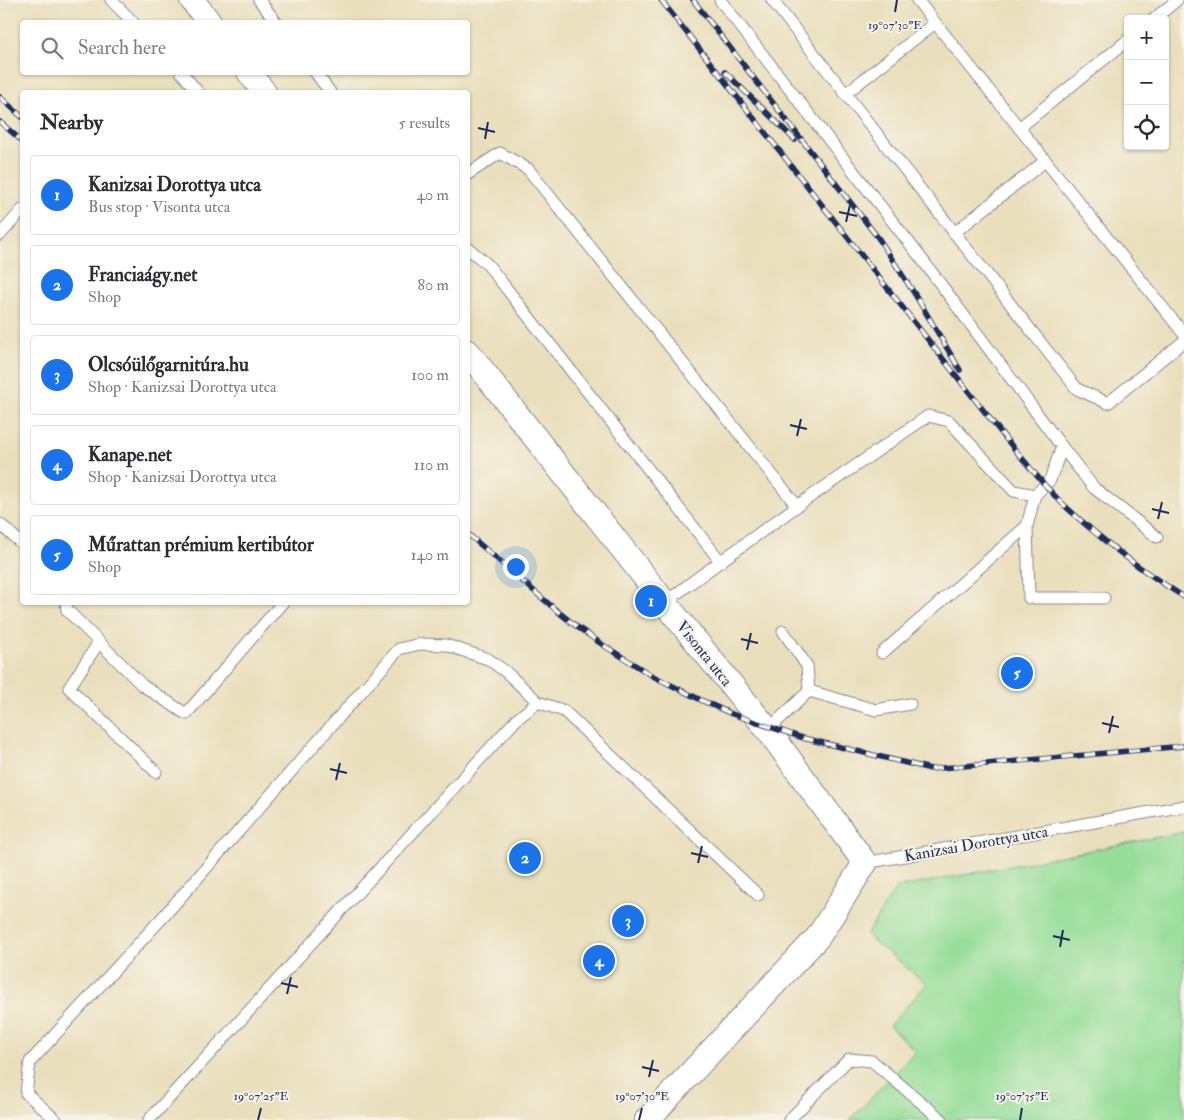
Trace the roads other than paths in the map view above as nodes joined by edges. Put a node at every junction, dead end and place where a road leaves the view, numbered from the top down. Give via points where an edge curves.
1 (111, 0) edge
2 (192, 0) edge
3 (259, 0) edge
4 (720, 0) edge
5 (772, 0) edge
6 (917, 0) edge
7 (1177, 0) edge
8 (1159, 15) edge
9 (131, 20) edge
10 (207, 20) edge
11 (274, 20) edge
12 (935, 23) junction
13 (1124, 43) edge
14 (184, 75) edge
15 (250, 75) edge
16 (317, 75) edge
17 (196, 90) edge
18 (262, 90) edge
19 (328, 90) edge
20 (845, 94) junction
21 (1019, 128) junction
22 (1045, 160) junction
23 (470, 173) edge
24 (20, 212) edge
25 (954, 233) junction
26 (0, 235) edge
27 (470, 250) edge
28 (1184, 334) edge
29 (1184, 341) edge
30 (470, 355) edge
31 (1062, 447) junction
32 (1035, 495) junction
33 (798, 506) junction
34 (0, 524) edge
35 (1027, 526) junction
36 (1157, 537) dead end
37 (20, 542) edge
38 (721, 562) junction
39 (1104, 598) dead end
40 (665, 603) junction
41 (66, 605) edge
42 (280, 605) edge
43 (783, 631) dead end
44 (99, 642) junction
45 (882, 653) dead end
46 (808, 691) junction
47 (538, 702) junction
48 (910, 704) dead end
49 (768, 730) junction
50 (156, 772) dead end
51 (1184, 806) edge
52 (865, 863) junction
53 (758, 895) dead end
54 (56, 1120) edge
55 (149, 1120) edge
56 (647, 1120) edge
57 (789, 1120) edge
58 (942, 1120) edge

1 - 9 lane
2 - 10 street
3 - 11 lane
4 - 31 lane via 921,258
5 - 20 lane
6 - 12 lane
7 - 8 lane
12 - 20 lane
12 - 21 lane
13 - 21 lane
14 - 17 lane
15 - 18 street
16 - 19 lane
20 - 25 lane
21 - 22 lane
22 - 25 lane
22 - 28 lane
23 - 33 lane via 500,153 528,169
24 - 26 lane
25 - 29 lane via 1077,389 1108,403
27 - 38 lane via 488,265
30 - 40 street, Visonta utca
31 - 32 lane via 1050,480
31 - 36 lane via 1094,488
32 - 33 lane via 1014,491 949,421 928,416
32 - 35 lane
33 - 38 lane
34 - 37 lane
35 - 39 lane via 1029,598
35 - 45 lane
38 - 40 lane
40 - 49 street, Visonta utca
41 - 44 lane via 67,610
42 - 44 lane via 186,714 142,685
43 - 46 lane via 807,666
44 - 50 lane via 69,688
46 - 48 lane via 876,710
46 - 49 lane
47 - 53 lane via 564,711
47 - 54 lane via 488,659 446,645 420,644 399,649 163,917 30,1062 26,1093
47 - 55 lane via 516,720
49 - 52 street, Visonta utca
51 - 52 lane, Kanizsai Dorottya utca
52 - 56 street via 818,936
57 - 58 lane via 849,1059 872,1061

